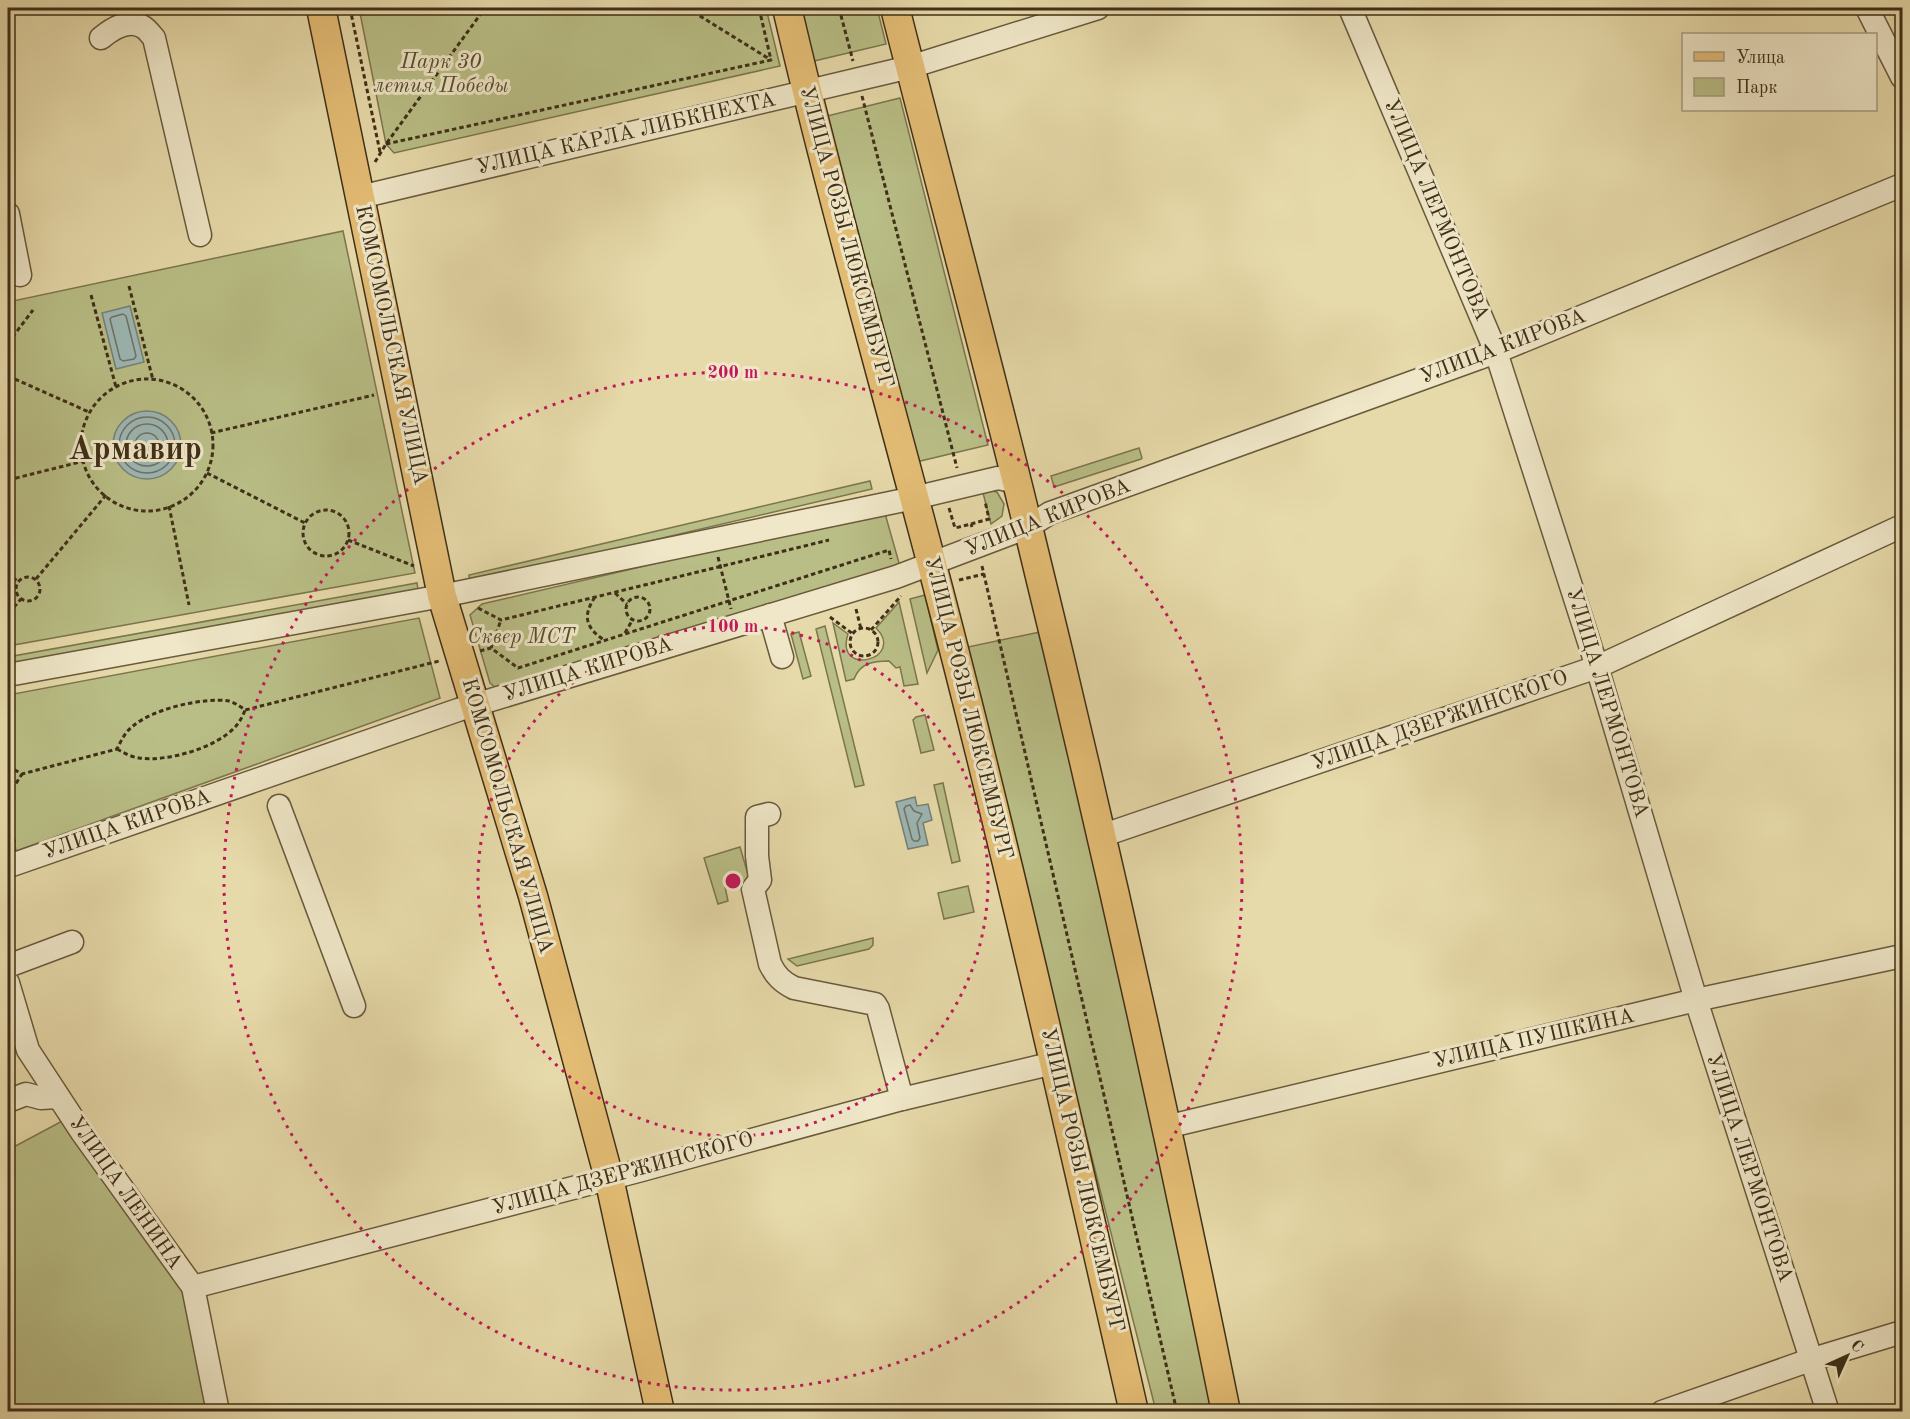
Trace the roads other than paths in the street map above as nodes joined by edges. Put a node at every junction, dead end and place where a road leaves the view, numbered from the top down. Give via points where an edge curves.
1 (321, 8) edge
2 (788, 8) edge
3 (895, 8) edge
4 (1098, 8) edge
5 (1350, 8) edge
6 (1866, 8) edge
7 (101, 38) dead end
8 (910, 67) junction
9 (1902, 77) edge
10 (807, 91) junction
11 (1902, 185) edge
12 (369, 194) junction
13 (8, 214) edge
14 (200, 235) dead end
15 (20, 275) dead end
16 (1496, 352) junction
17 (1017, 482) junction
18 (914, 498) junction
19 (1902, 526) edge
20 (1028, 527) junction
21 (932, 564) junction
22 (442, 596) junction
23 (770, 615) junction
24 (782, 657) dead end
25 (1597, 667) junction
26 (8, 675) edge
27 (475, 705) junction
28 (279, 806) dead end
29 (769, 814) dead end
30 (1101, 836) junction
31 (9, 866) road end
32 (72, 942) dead end
33 (1902, 956) edge
34 (8, 966) edge
35 (8, 983) edge
36 (1696, 1000) junction
37 (354, 1006) dead end
38 (1054, 1063) junction
39 (58, 1097) junction
40 (902, 1099) junction
41 (8, 1101) edge
42 (1166, 1127) junction
43 (609, 1178) junction
44 (193, 1287) junction
45 (1902, 1332) edge
46 (1810, 1360) junction
47 (218, 1412) edge
48 (660, 1412) edge
49 (1134, 1412) edge
50 (1226, 1412) edge
51 (1662, 1412) edge
52 (1828, 1412) edge

1 - 12 main road, КОМСОМОЛЬСКАЯ УЛИЦА
2 - 10 main road, УЛИЦА РОЗЫ ЛЮКСЕМБУРГ
3 - 8 main road
4 - 8 street, УЛИЦА КАРЛА ЛИБКНЕХТА
5 - 16 street, УЛИЦА ЛЕРМОНТОВА
6 - 9 street
7 - 14 street via 114,27 128,24 143,26 154,38
8 - 10 street, УЛИЦА КАРЛА ЛИБКНЕХТА
8 - 17 main road
10 - 12 street, УЛИЦА КАРЛА ЛИБКНЕХТА
10 - 18 main road, УЛИЦА РОЗЫ ЛЮКСЕМБУРГ
11 - 16 street, УЛИЦА КИРОВА
12 - 22 main road, КОМСОМОЛЬСКАЯ УЛИЦА
13 - 15 street
16 - 20 street, УЛИЦА КИРОВА via 1050,513
16 - 25 street, УЛИЦА ЛЕРМОНТОВА
17 - 18 street via 998,478 963,493
17 - 20 main road
18 - 21 main road, УЛИЦА РОЗЫ ЛЮКСЕМБУРГ
18 - 22 street
19 - 25 street, УЛИЦА ДЗЕРЖИНСКОГО
20 - 21 street, УЛИЦА КИРОВА
20 - 30 main road
21 - 23 street, УЛИЦА КИРОВА
21 - 38 main road, УЛИЦА РОЗЫ ЛЮКСЕМБУРГ
22 - 26 street
22 - 27 main road, КОМСОМОЛЬСКАЯ УЛИЦА
23 - 24 street
23 - 27 street, УЛИЦА КИРОВА
25 - 30 street, УЛИЦА ДЗЕРЖИНСКОГО
25 - 36 street, УЛИЦА ЛЕРМОНТОВА
27 - 31 street, УЛИЦА КИРОВА
27 - 43 main road, КОМСОМОЛЬСКАЯ УЛИЦА via 533,896
28 - 37 street
29 - 40 street via 757,817 760,880 753,890 770,964 784,983 794,988 875,1004
30 - 42 main road
32 - 34 street
33 - 36 street, УЛИЦА ПУШКИНА
35 - 39 street, УЛИЦА ЛЕНИНА via 28,1050
36 - 42 street, УЛИЦА ПУШКИНА
36 - 46 street, УЛИЦА ЛЕРМОНТОВА
38 - 40 street, УЛИЦА ДЗЕРЖИНСКОГО
38 - 49 main road, УЛИЦА РОЗЫ ЛЮКСЕМБУРГ
39 - 41 street via 26,1094
39 - 44 street, УЛИЦА ЛЕНИНА
40 - 43 street, УЛИЦА ДЗЕРЖИНСКОГО
42 - 50 main road via 1211,1295
43 - 44 street, УЛИЦА ДЗЕРЖИНСКОГО
43 - 48 main road, КОМСОМОЛЬСКАЯ УЛИЦА
44 - 47 street, УЛИЦА ЛЕНИНА
45 - 46 street
46 - 51 street
46 - 52 street, УЛИЦА ЛЕРМОНТОВА

